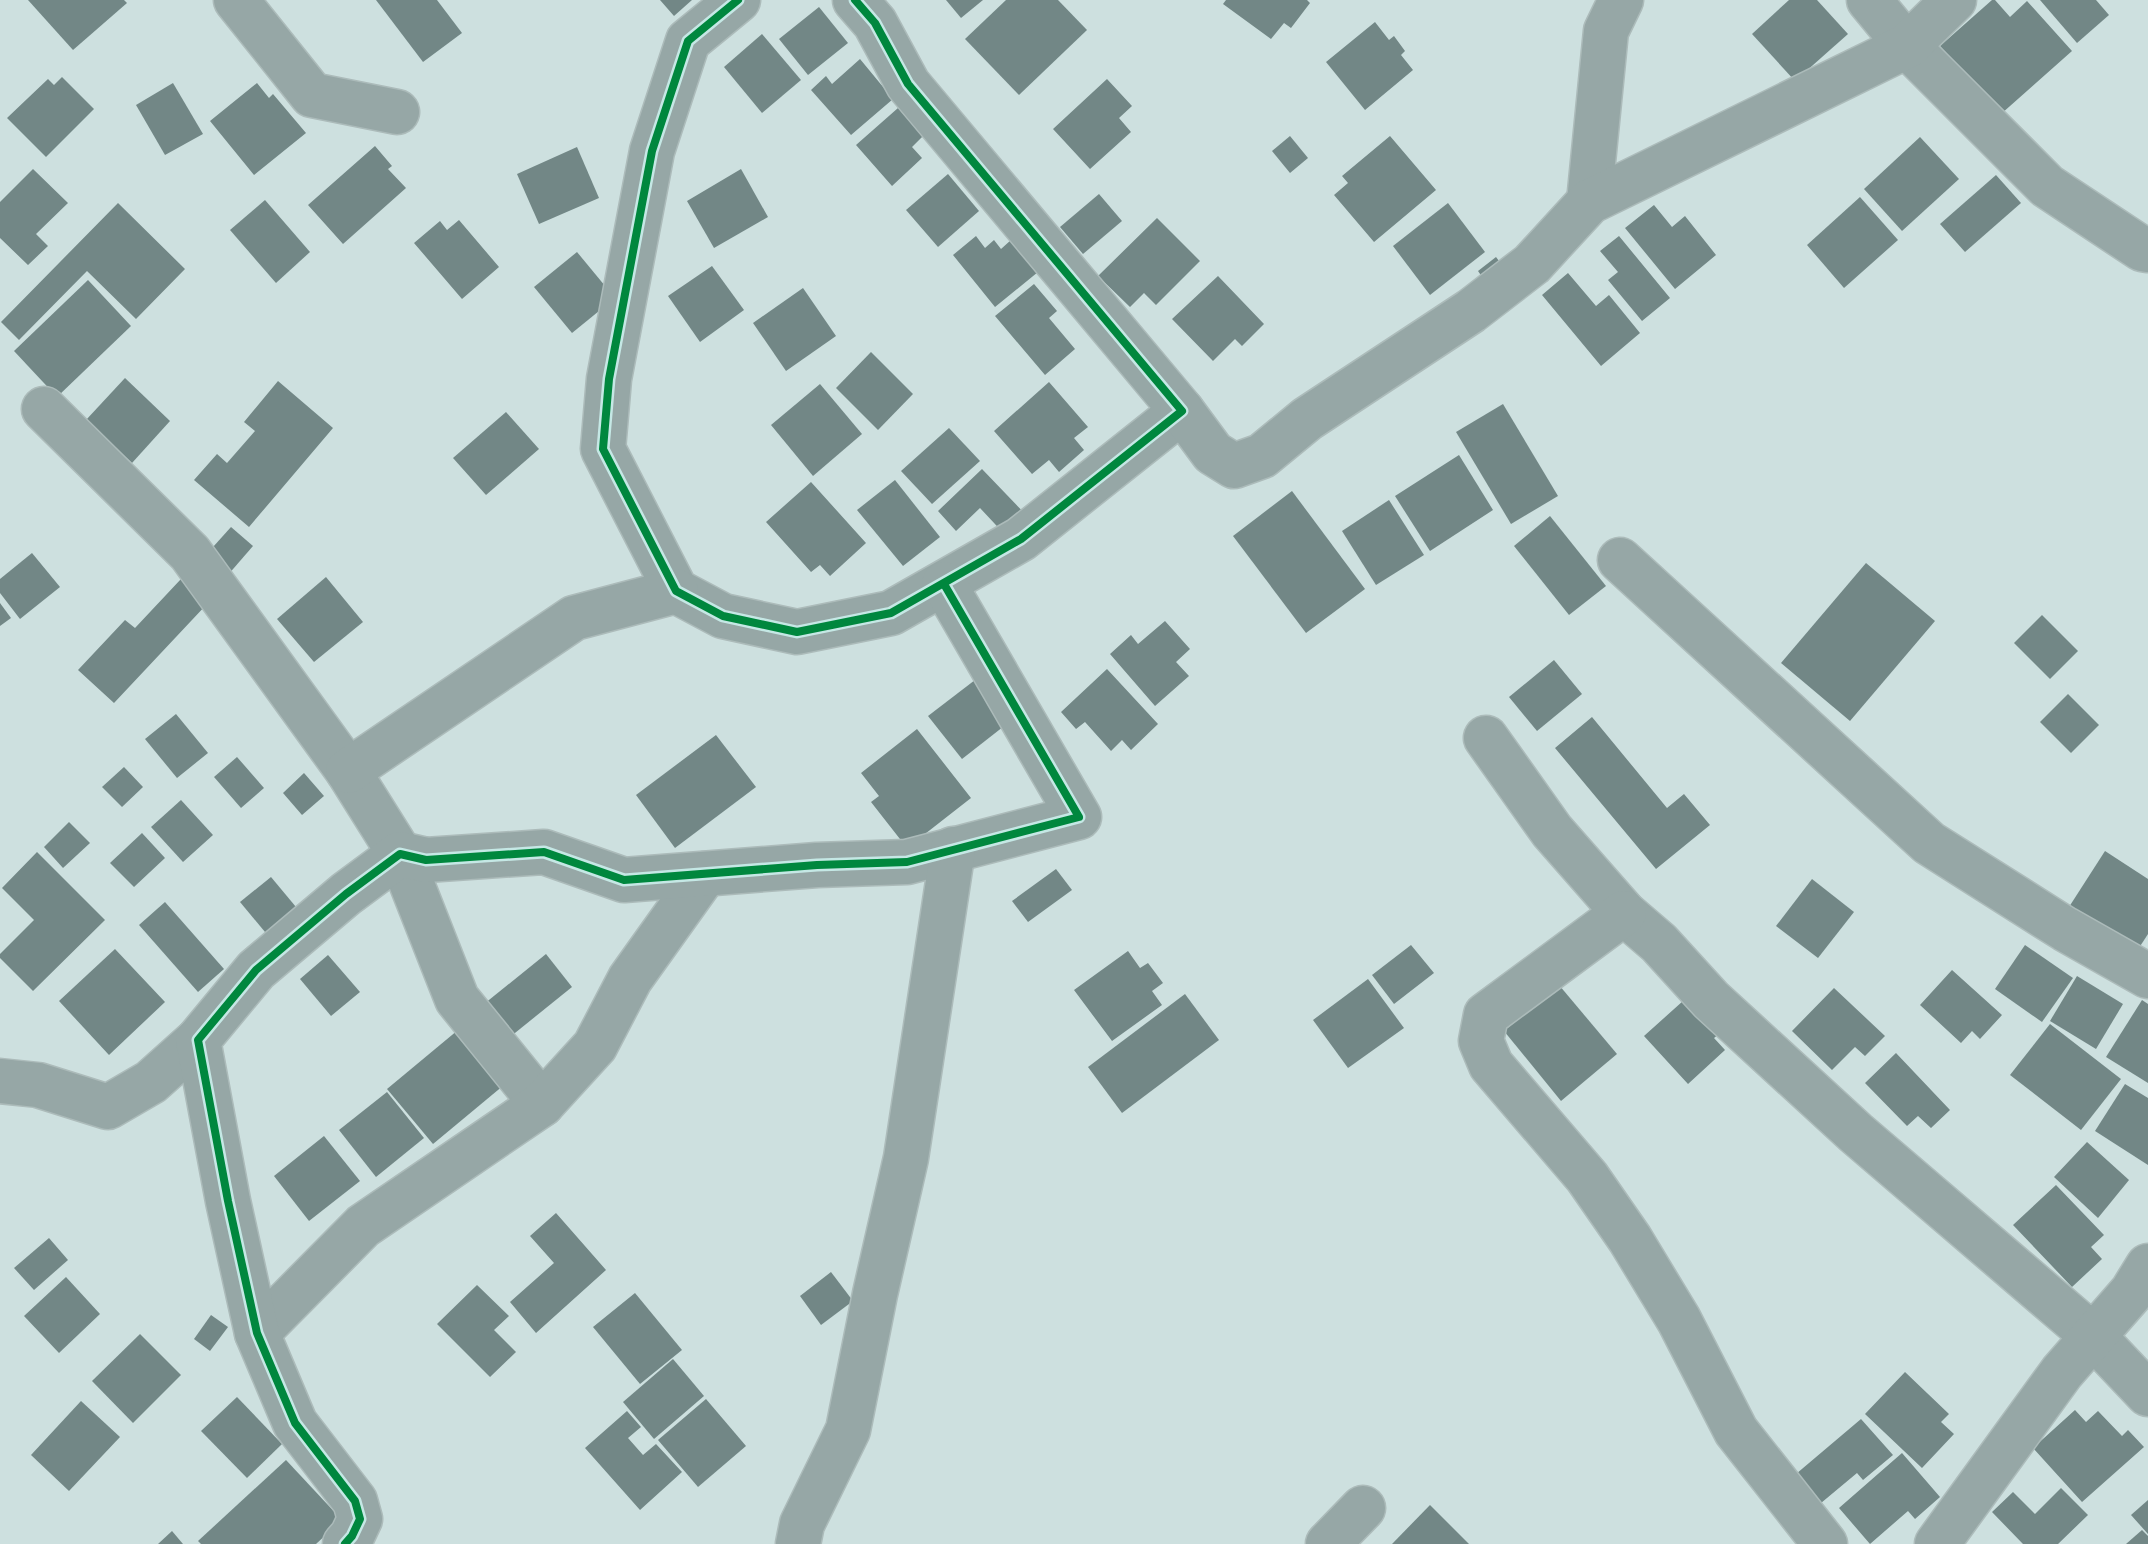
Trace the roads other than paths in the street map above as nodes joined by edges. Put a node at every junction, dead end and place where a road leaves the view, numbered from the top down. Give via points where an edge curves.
1 (236, 0) edge
2 (738, 0) edge
3 (855, 0) edge
4 (1621, 0) edge
5 (1869, 0) edge
6 (1954, 0) edge
7 (1907, 46) junction
8 (397, 112) dead end
9 (1589, 202) junction
10 (2148, 250) edge
11 (44, 409) dead end
12 (1182, 411) junction
13 (1620, 560) dead end
14 (944, 584) junction
15 (676, 591) junction
16 (1486, 738) dead end
17 (348, 771) junction
18 (953, 849) junction
19 (400, 854) junction
20 (705, 874) junction
21 (1624, 913) junction
22 (2148, 976) edge
23 (198, 1040) junction
24 (0, 1081) edge
25 (542, 1104) junction
26 (2148, 1266) edge
27 (257, 1333) junction
28 (2093, 1336) junction
29 (2148, 1394) edge
30 (1363, 1508) dead end
31 (345, 1544) edge
32 (798, 1544) edge
33 (1328, 1544) edge
34 (1825, 1544) edge
35 (1937, 1544) edge

1 - 8 street via 312,95
2 - 15 street via 688,41 652,151 609,379 603,449
3 - 12 street via 875,23 908,84
4 - 9 street via 1606,31
5 - 7 street
6 - 7 street
7 - 9 street
7 - 10 street via 2047,186
9 - 12 street via 1532,264 1307,419 1262,456 1234,466 1213,453
11 - 17 street via 190,553
12 - 14 street via 1021,539
13 - 22 street via 1929,843
14 - 15 street via 891,613 797,632 723,616
14 - 18 street via 1079,817
15 - 17 street via 574,618
16 - 21 street via 1552,831
17 - 19 street
18 - 20 street via 907,862
18 - 32 street via 906,1158 848,1430 802,1524
19 - 20 street via 426,860 544,852 624,880
19 - 23 street via 256,970
19 - 25 street via 457,999
20 - 25 street via 630,979 595,1046
21 - 28 street via 1856,1133
21 - 34 street via 1486,1015 1481,1041 1491,1065 1587,1177 1630,1239 1736,1431
23 - 24 street via 151,1082 108,1107 38,1085
23 - 27 street
25 - 27 street via 363,1226
26 - 28 street
27 - 31 street via 295,1423 355,1501 360,1519
28 - 29 street
28 - 35 street
30 - 33 street

